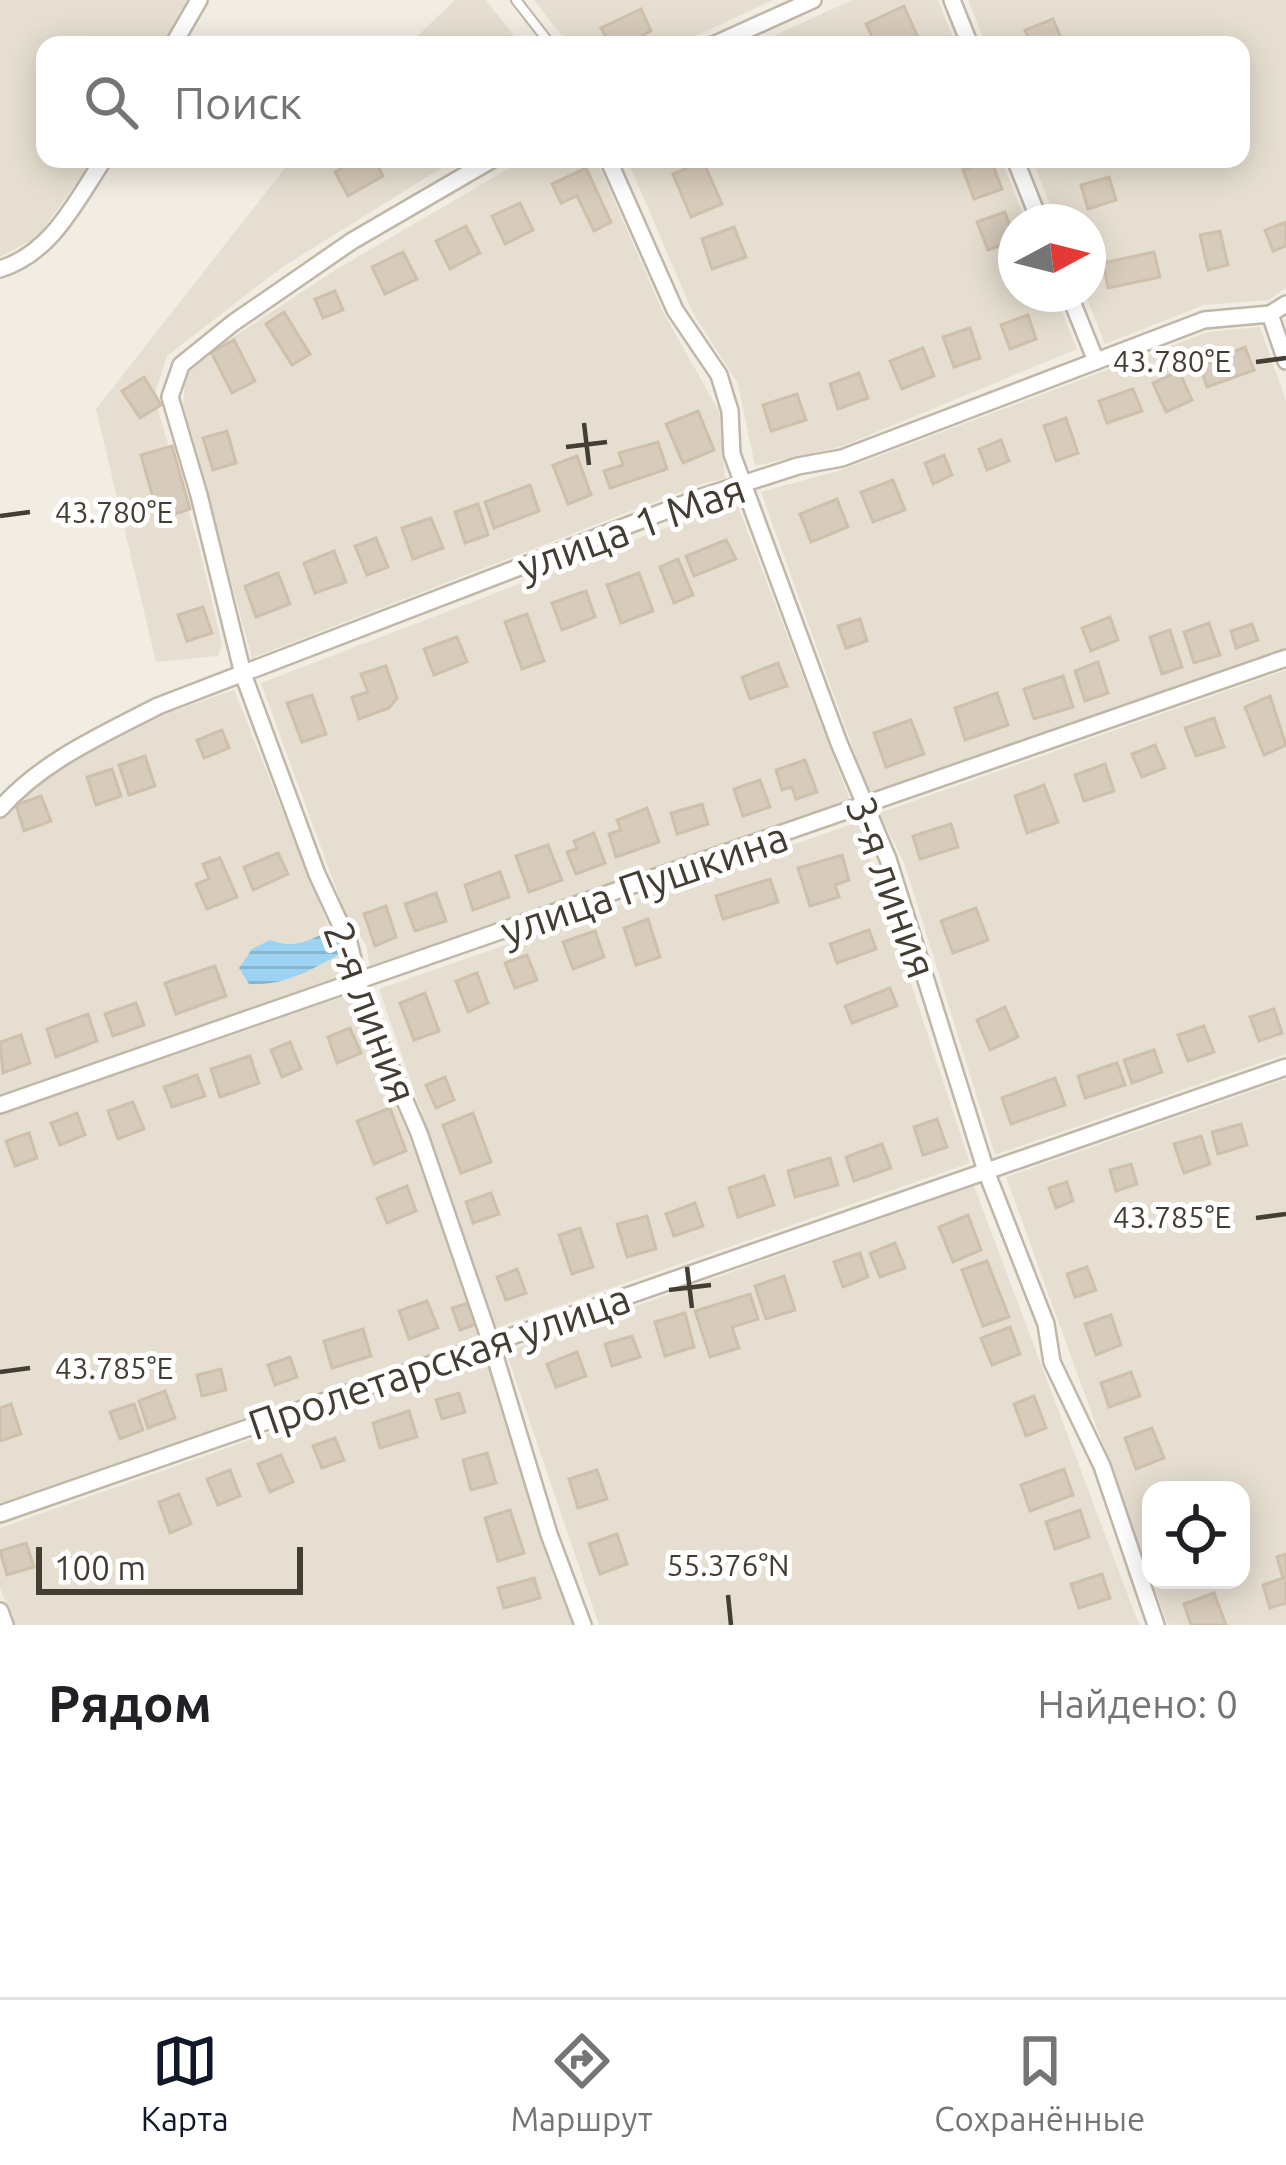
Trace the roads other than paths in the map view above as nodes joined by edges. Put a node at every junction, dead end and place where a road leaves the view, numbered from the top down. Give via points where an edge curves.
1 (199, 0) edge
2 (516, 0) edge
3 (813, 0) edge
4 (952, 0) edge
5 (178, 36) edge
6 (544, 36) edge
7 (733, 36) edge
8 (966, 36) edge
9 (98, 168) edge
10 (478, 168) edge
11 (612, 168) edge
12 (1019, 168) edge
13 (1033, 204) edge
14 (0, 269) edge
15 (1286, 304) edge
16 (1076, 312) edge
17 (1270, 314) junction
18 (1096, 361) junction
19 (1286, 361) edge
20 (743, 485) junction
21 (1286, 658) edge
22 (243, 674) junction
23 (864, 808) junction
24 (0, 809) edge
25 (360, 981) junction
26 (1286, 1066) edge
27 (0, 1105) edge
28 (986, 1171) junction
29 (491, 1343) junction
30 (0, 1514) edge
31 (0, 1611) edge
32 (5, 1625) edge
33 (583, 1625) edge
34 (1156, 1625) edge

1 - 5 street
2 - 6 lane
3 - 7 street
4 - 8 street
9 - 14 street via 49,240
10 - 22 street, 2-я линия via 352,241 181,365 170,397
11 - 20 street, 3-я линия via 675,310 719,375
12 - 13 street
15 - 17 street, улица 1 Мая
16 - 18 street
17 - 18 street, улица 1 Мая via 1204,320
17 - 19 street
18 - 20 street, улица 1 Мая via 842,458
20 - 22 street, улица 1 Мая
20 - 23 street, 3-я линия
21 - 23 street, улица Пушкина
22 - 24 street, улица 1 Мая via 80,746
22 - 25 street, 2-я линия
23 - 25 street, улица Пушкина
23 - 28 street, 3-я линия via 888,859
25 - 27 street, улица Пушкина
25 - 29 street, 2-я линия
26 - 28 street, Пролетарская улица
28 - 29 street, Пролетарская улица
28 - 34 street, 3-я линия
29 - 30 street, Пролетарская улица
29 - 33 street, 2-я линия
31 - 32 street

